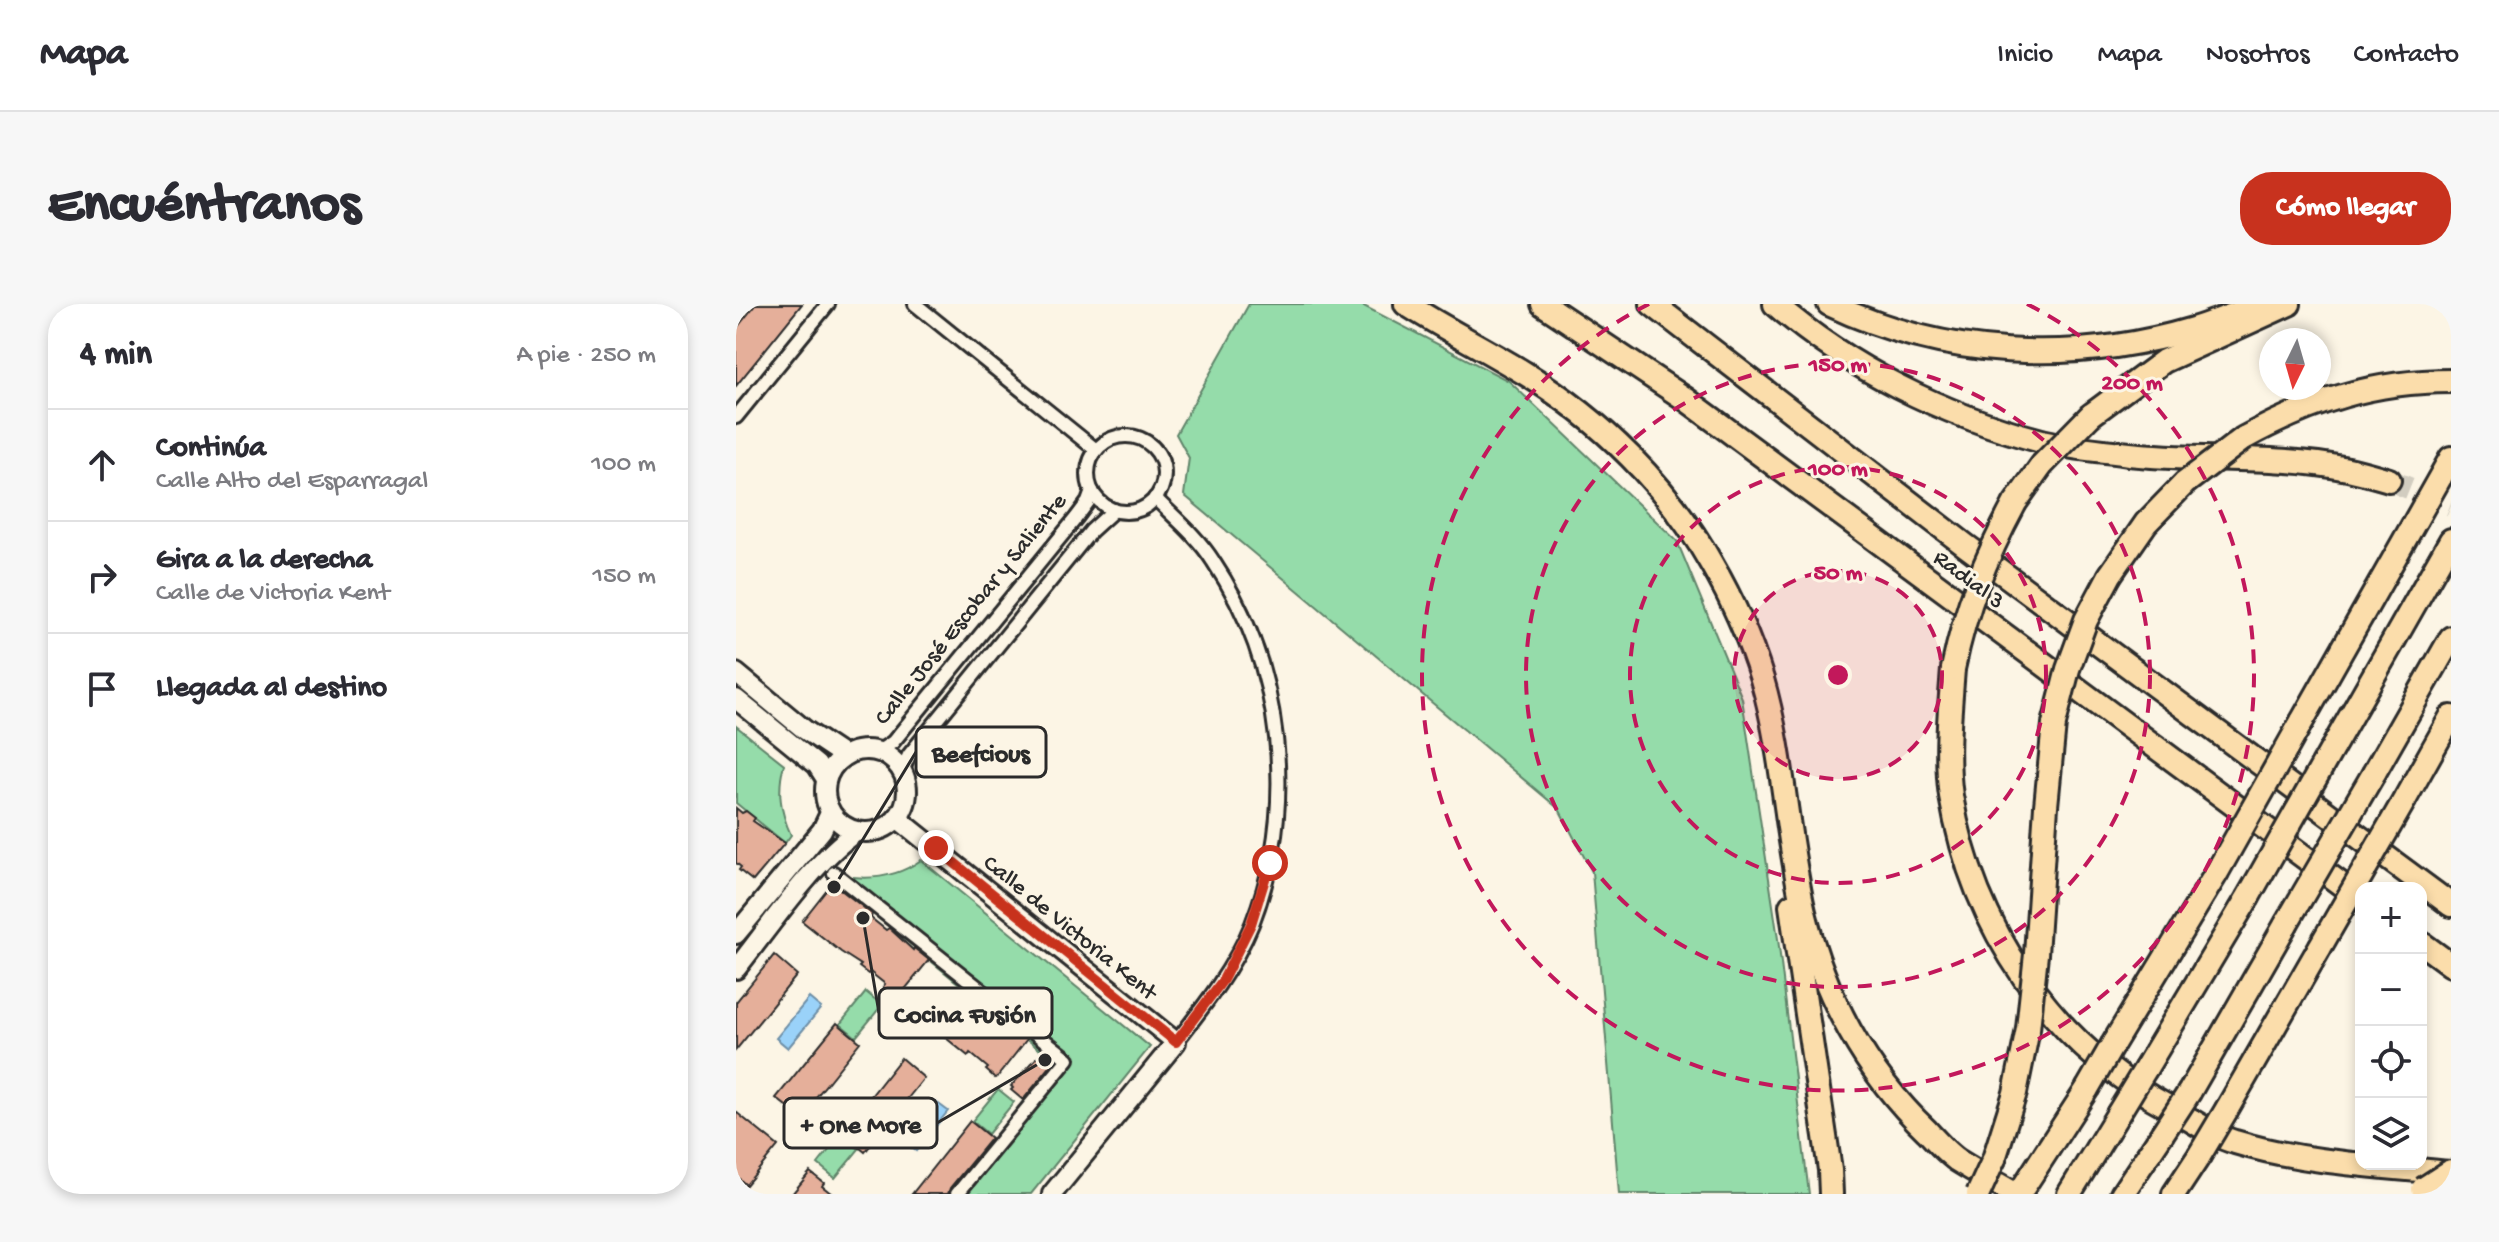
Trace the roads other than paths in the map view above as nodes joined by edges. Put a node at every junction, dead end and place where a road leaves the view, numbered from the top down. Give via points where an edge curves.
1 (828, 304) edge
2 (915, 304) edge
3 (1406, 304) edge
4 (1543, 304) edge
5 (1652, 304) edge
6 (1775, 304) edge
7 (1829, 304) edge
8 (2262, 304) edge
9 (2289, 304) edge
10 (2451, 381) edge
11 (736, 417) edge
12 (1096, 450) junction
13 (2451, 458) edge
14 (2389, 480) tunnel mouth
15 (1092, 491) junction
16 (1155, 498) junction
17 (1114, 510) junction
18 (2451, 540) edge
19 (2451, 638) edge
20 (736, 673) edge
21 (736, 699) edge
22 (2451, 717) edge
23 (1773, 726) junction
24 (878, 752) junction
25 (844, 756) junction
26 (902, 771) junction
27 (826, 779) junction
28 (830, 813) junction
29 (897, 818) junction
30 (856, 832) junction
31 (834, 873) dead end
32 (2355, 895) edge
33 (2451, 905) edge
34 (736, 934) edge
35 (2427, 947) edge
36 (2451, 965) edge
37 (736, 969) edge
38 (1176, 1042) junction
39 (2451, 1172) edge
40 (2021, 1188) edge
41 (2418, 1192) edge
42 (957, 1194) edge
43 (1052, 1194) edge
44 (1831, 1194) edge
45 (1978, 1194) edge
46 (2069, 1194) edge
47 (2122, 1194) edge
48 (2174, 1194) edge

1 - 11 street
2 - 12 street
3 - 23 highway via 1529,376 1599,427 1675,507 1711,562 1742,627
4 - 32 highway, Radial 3 via 1687,400
5 - 33 highway, Radial 3 via 1965,545
6 - 14 highway via 1839,352 1896,384 1984,423 2041,441 2131,454 2346,468
7 - 8 highway via 1892,330 1956,345 2086,351 2193,329
9 - 39 highway, bridge via 2164,361 2091,415 2042,465 2015,503 1962,624 1953,669 1951,794 1984,910 2012,959 2046,1007 2088,1051 2137,1090 2231,1141 2344,1163
10 - 45 highway, bridge via 2415,381 2336,396 2244,438 2185,483 2146,523 2110,575 2086,620 2054,724 2028,1029 2015,1093
12 - 15 street via 1088,469
12 - 16 street via 1125,436 1150,444 1163,467 1162,487
13 - 40 highway, bridge via 2216,874
15 - 17 street
15 - 24 street, Calle José Escobar y Saliente via 1057,542 893,742
16 - 17 street via 1137,510
16 - 38 street via 1212,560 1242,613 1264,672 1277,750 1278,806 1270,863 1251,924 1223,980
17 - 26 street, Calle José Escobar y Saliente via 1091,531 909,755
18 - 46 highway, bridge via 2247,899
19 - 47 highway, bridge via 2190,1091
20 - 25 main road
21 - 27 main road via 817,765
22 - 48 highway, bridge
23 - 40 highway via 1804,911 1827,986 1868,1064 1955,1159
23 - 44 highway via 1776,808
24 - 25 main road
24 - 26 main road
25 - 27 main road
26 - 29 main road via 907,795
27 - 28 main road
28 - 30 main road
28 - 34 main road via 822,830
29 - 30 main road via 879,831
29 - 38 main road, Calle de Victoria Kent
30 - 37 main road via 820,863
31 - 42 street via 1068,1059
35 - 36 highway
38 - 43 main road
39 - 41 highway, bridge

